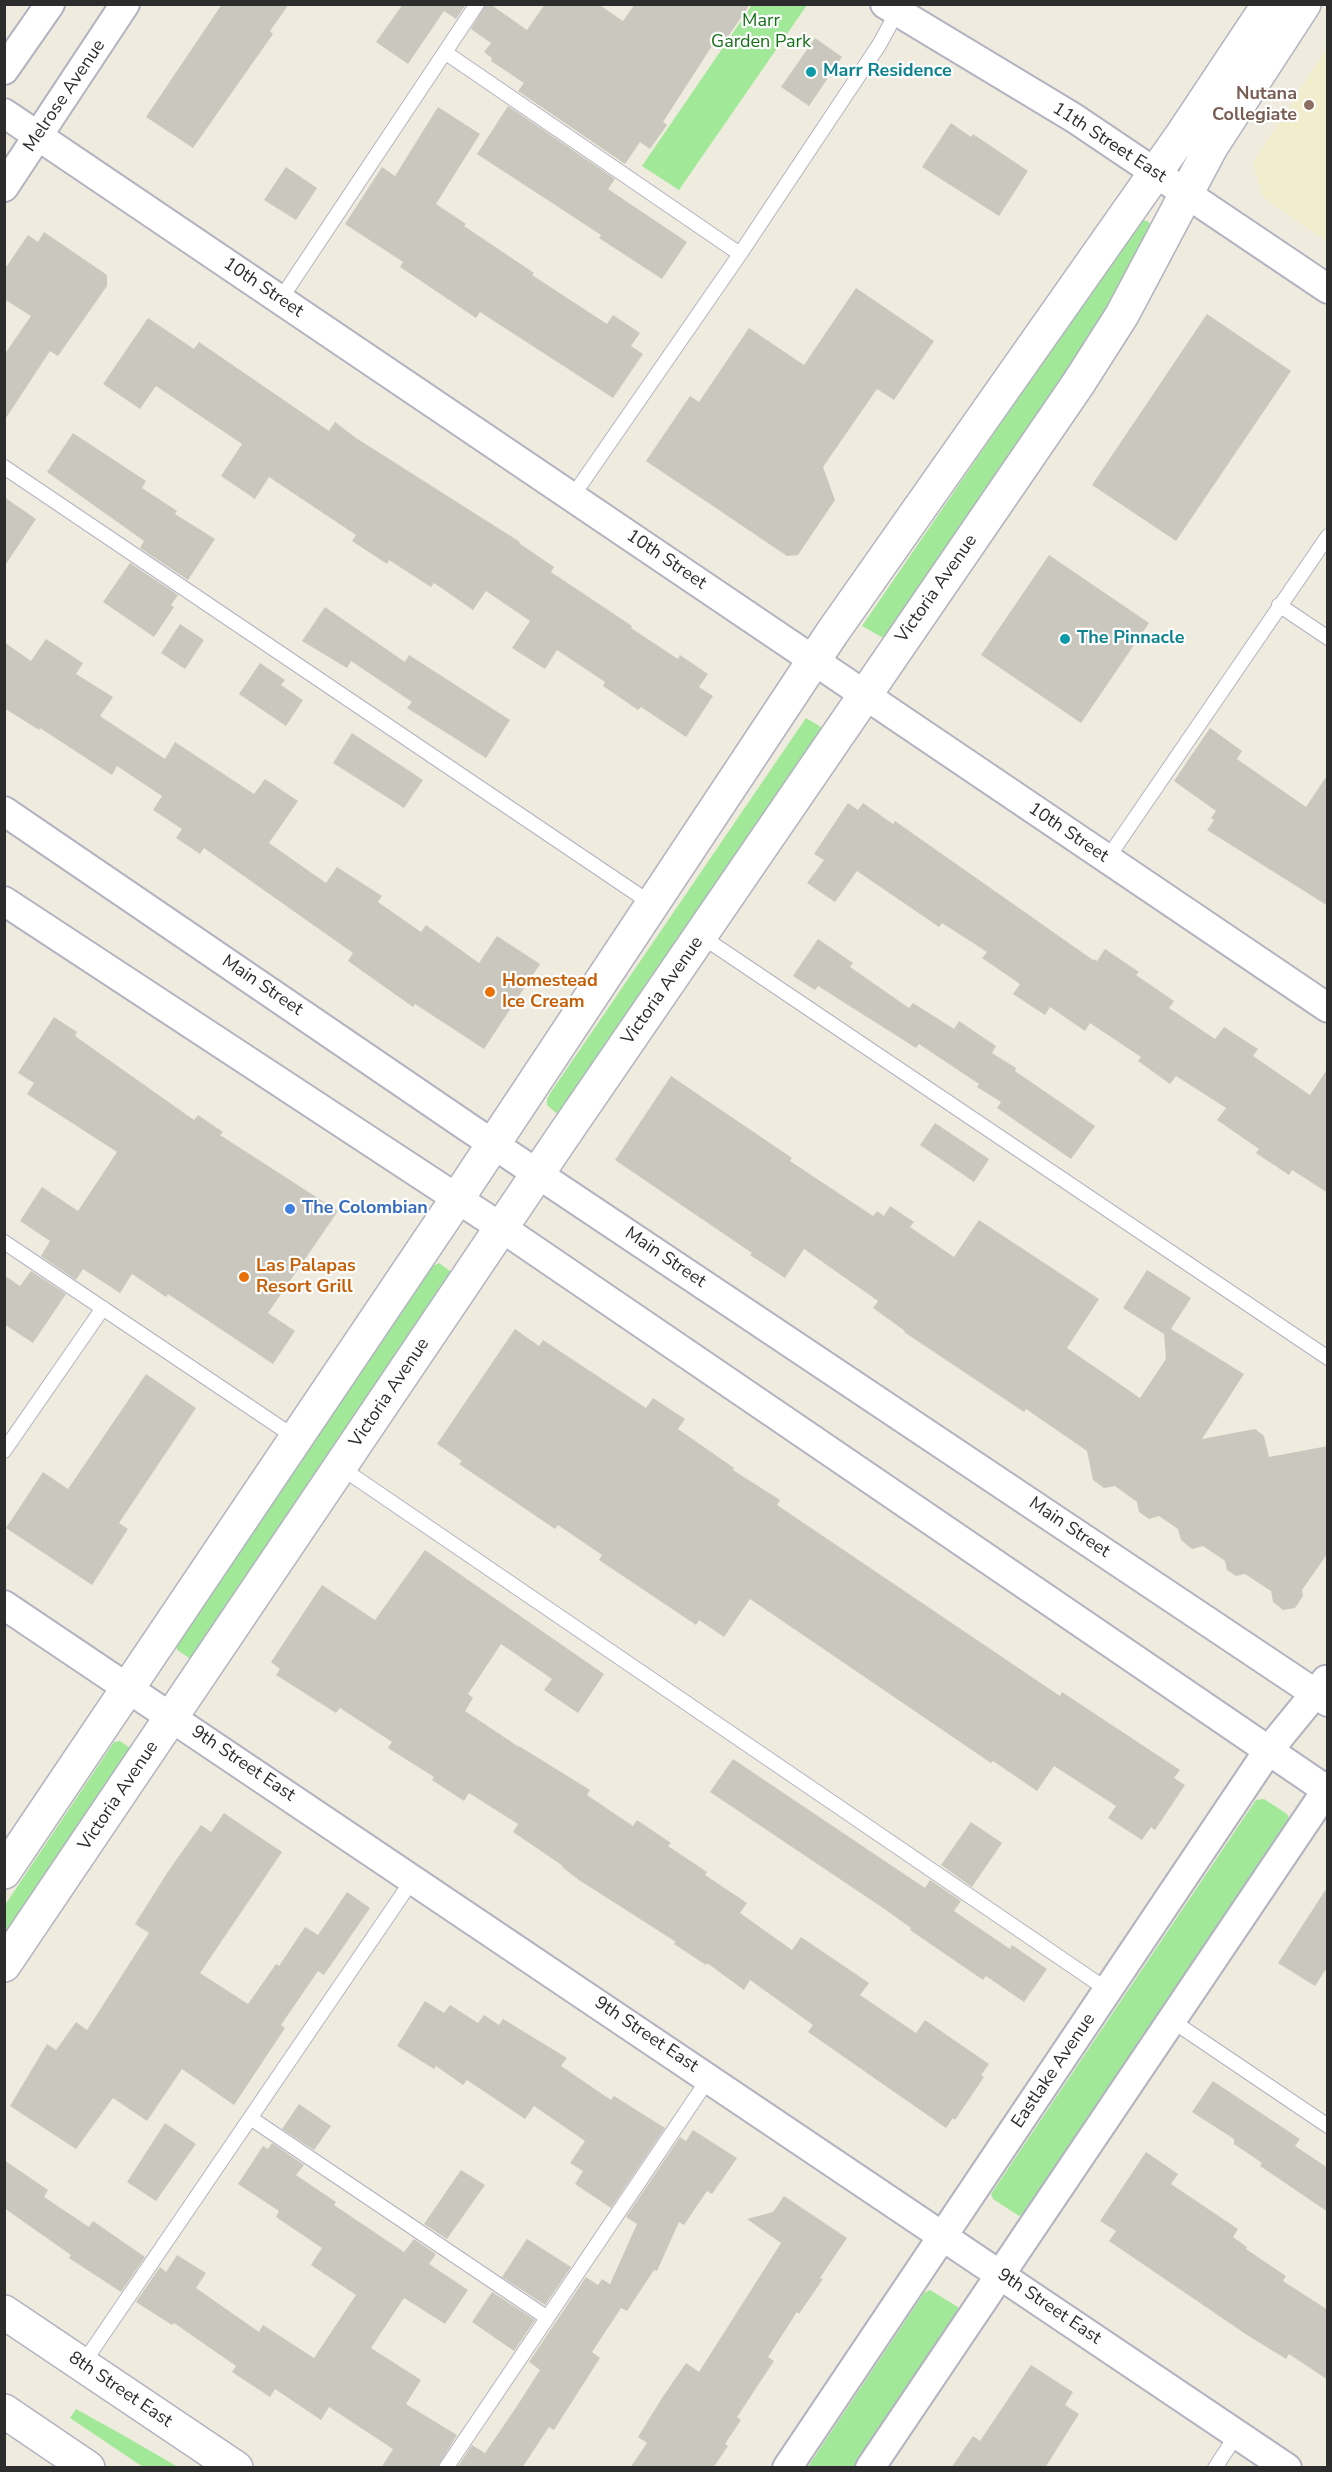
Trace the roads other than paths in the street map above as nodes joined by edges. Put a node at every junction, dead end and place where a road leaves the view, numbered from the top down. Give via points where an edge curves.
1 (50, 4) edge
2 (125, 4) edge
3 (477, 4) edge
4 (1269, 4) edge
5 (1304, 4) edge
6 (891, 8) edge
7 (446, 53) junction
8 (4, 70) edge
9 (4, 113) edge
10 (38, 136) junction
11 (1155, 172) junction
12 (4, 187) edge
13 (1186, 194) junction
14 (740, 254) junction
15 (1328, 289) edge
16 (280, 300) junction
17 (4, 467) edge
18 (572, 497) junction
19 (1328, 536) edge
20 (1279, 605) junction
21 (1328, 638) edge
22 (814, 660) junction
23 (864, 695) junction
24 (4, 811) edge
25 (1107, 859) junction
26 (4, 901) edge
27 (653, 904) junction
28 (701, 936) junction
29 (1328, 1008) edge
30 (493, 1144) junction
31 (538, 1173) junction
32 (457, 1199) junction
33 (502, 1228) junction
34 (4, 1242) edge
35 (103, 1308) junction
36 (1328, 1358) edge
37 (296, 1438) junction
38 (4, 1451) edge
39 (340, 1467) junction
40 (4, 1605) edge
41 (128, 1687) junction
42 (1324, 1691) edge
43 (172, 1716) junction
44 (1268, 1751) junction
45 (1327, 1790) edge
46 (4, 1872) edge
47 (413, 1880) junction
48 (4, 1965) edge
49 (1109, 1990) junction
50 (1171, 2020) junction
51 (709, 2078) junction
52 (252, 2119) junction
53 (1328, 2126) edge
54 (943, 2236) junction
55 (1000, 2275) junction
56 (4, 2312) edge
57 (546, 2318) junction
58 (82, 2365) junction
59 (4, 2411) edge
60 (1237, 2434) junction
61 (88, 2468) edge
62 (236, 2468) edge
63 (446, 2468) edge
64 (787, 2468) edge
65 (870, 2468) edge
66 (1215, 2468) edge
67 (1287, 2468) edge

1 - 8 street
2 - 10 street, Melrose Avenue
3 - 7 lane
4 - 11 street
5 - 13 street, Victoria Avenue via 1211,147
6 - 11 street, 11th Street East via 1074,118
6 - 14 lane via 879,45
7 - 14 lane
7 - 16 lane
9 - 10 street, 10th Street
10 - 12 street, Melrose Avenue
10 - 16 street, 10th Street
11 - 13 street, 11th Street East
11 - 22 street
13 - 15 street, 11th Street East
13 - 23 street, Victoria Avenue via 1122,315 1078,384
14 - 18 lane
16 - 18 street, 10th Street
17 - 27 lane
18 - 22 street, 10th Street
19 - 20 lane
20 - 21 lane
20 - 25 lane
22 - 23 street, 10th Street
22 - 27 street
23 - 25 street, 10th Street
23 - 28 street, Victoria Avenue
24 - 30 street, Main Street
25 - 29 street, 10th Street
26 - 32 street
27 - 30 street
28 - 31 street, Victoria Avenue
28 - 36 lane
30 - 31 street, Main Street
30 - 32 street
31 - 33 street, Victoria Avenue
31 - 42 street, Main Street
32 - 33 street
32 - 37 street
33 - 39 street, Victoria Avenue
33 - 44 street
34 - 35 lane
35 - 37 lane
35 - 38 lane
37 - 41 street
39 - 43 street, Victoria Avenue
39 - 49 lane
40 - 41 street, 9th Street East
41 - 43 street, 9th Street East
41 - 46 street
42 - 44 street, Eastlake Avenue
43 - 47 street, 9th Street East
43 - 48 street, Victoria Avenue
44 - 45 street
44 - 49 street, Eastlake Avenue
45 - 50 street
47 - 51 street, 9th Street East
47 - 52 lane
49 - 54 street, Eastlake Avenue
50 - 53 lane
50 - 55 street
51 - 54 street, 9th Street East
51 - 57 lane
52 - 57 lane
52 - 58 lane
54 - 55 street, 9th Street East
54 - 64 street, Eastlake Avenue
55 - 60 street, 9th Street East
55 - 65 street
56 - 58 street, 8th Street East
57 - 63 lane
58 - 62 street, 8th Street East
59 - 61 street
60 - 66 lane
60 - 67 street, 9th Street East

